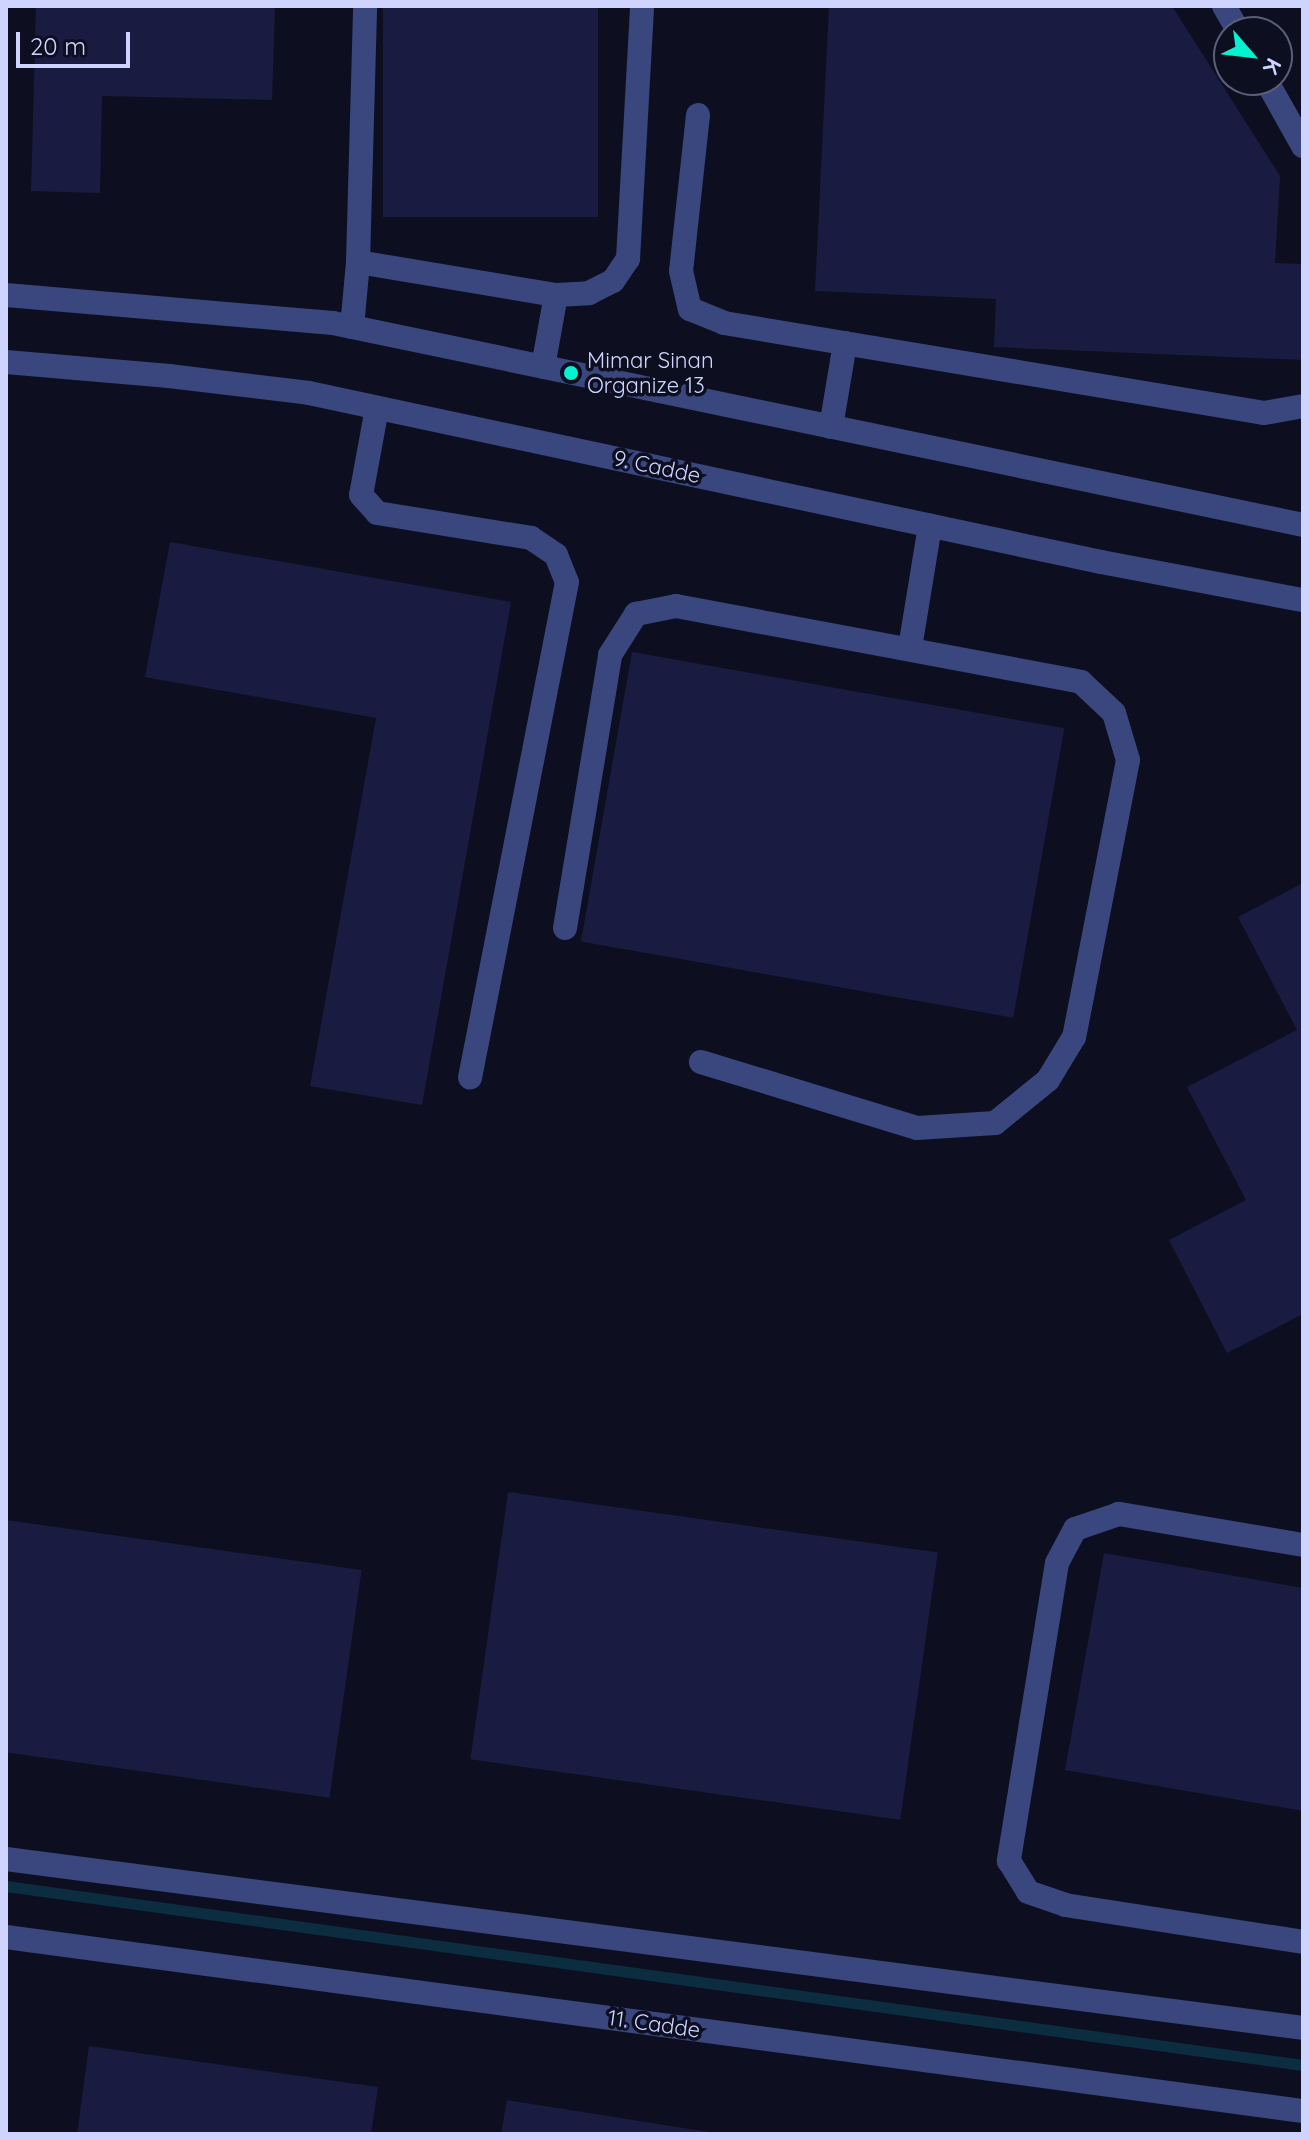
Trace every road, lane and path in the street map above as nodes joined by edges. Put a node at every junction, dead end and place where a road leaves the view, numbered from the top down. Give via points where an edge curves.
1 (365, 6) edge
2 (642, 6) edge
3 (1275, 96) edge
4 (698, 115) dead end
5 (1303, 146) edge
6 (358, 262) junction
7 (6, 295) edge
8 (556, 295) junction
9 (352, 327) junction
10 (845, 343) junction
11 (6, 362) edge
12 (543, 367) junction
13 (1303, 406) edge
14 (377, 408) junction
15 (831, 427) junction
16 (1303, 525) edge
17 (930, 526) junction
18 (1303, 600) edge
19 (910, 648) junction
20 (565, 928) dead end
21 (701, 1062) dead end
22 (470, 1078) dead end
23 (1303, 1545) edge
24 (6, 1859) edge
25 (6, 1937) edge
26 (1303, 1942) edge
27 (1303, 2028) edge
28 (1303, 2111) edge

1 - 6 lane
2 - 8 lane via 628,259 613,281 589,293
3 - 5 lane
4 - 10 lane via 681,271 690,309 724,323
6 - 8 lane
6 - 9 lane
7 - 9 lane
8 - 12 lane
9 - 12 lane
10 - 13 lane via 1264,413
10 - 15 lane
11 - 14 lane, 9. Cadde via 309,393
12 - 15 lane
14 - 17 lane, 9. Cadde
14 - 22 lane via 361,495 377,513 531,538 556,555 567,582
15 - 16 lane
17 - 18 lane, 9. Cadde
17 - 19 lane
19 - 20 lane via 676,606 636,614 610,655
19 - 21 lane via 1081,682 1114,713 1128,760 1074,1037 1048,1080 995,1123 917,1128
23 - 26 lane via 1119,1514 1075,1529 1057,1563 1009,1861 1028,1892 1065,1905
24 - 27 lane
25 - 28 lane, 11. Cadde

